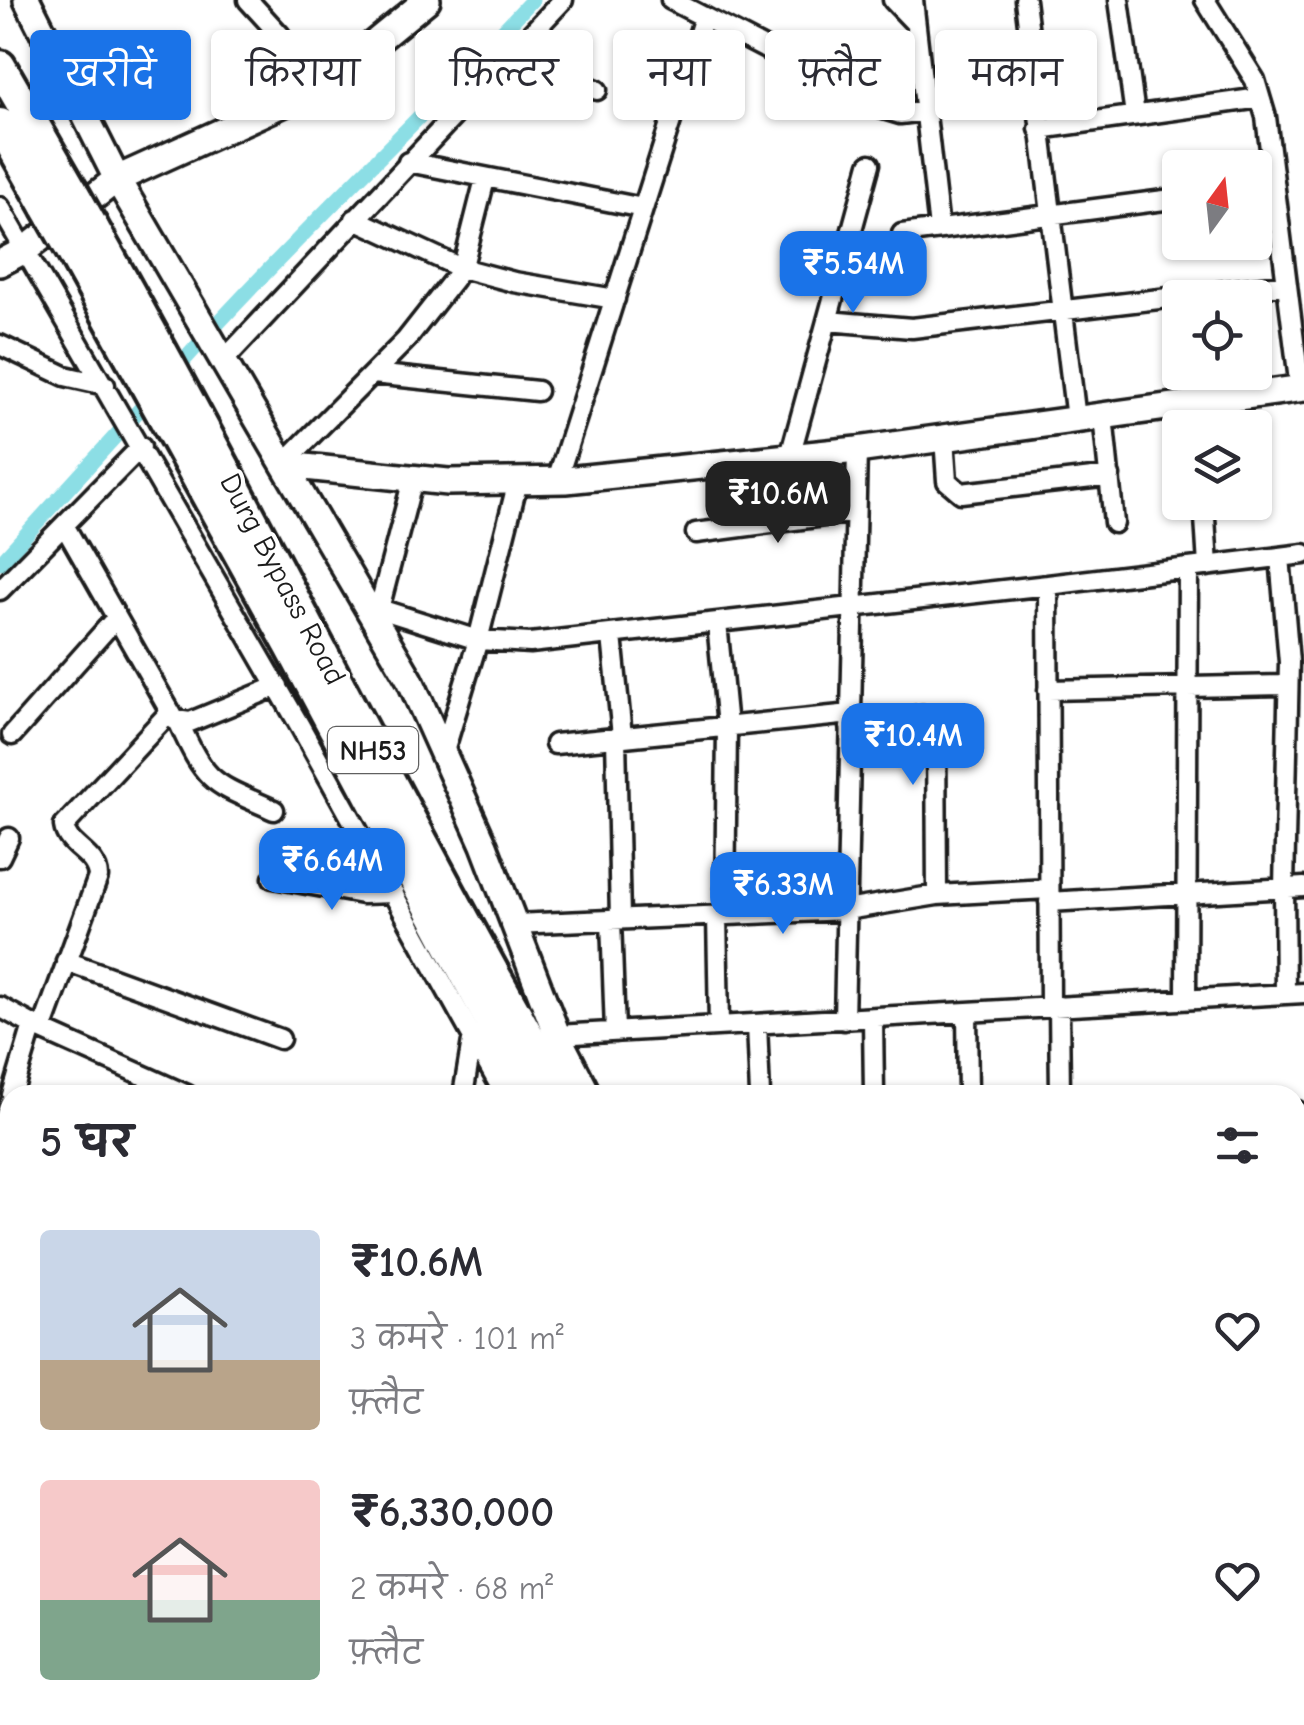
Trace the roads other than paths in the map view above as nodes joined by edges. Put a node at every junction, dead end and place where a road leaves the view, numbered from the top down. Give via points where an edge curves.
1 (27, 0) edge
2 (248, 0) edge
3 (428, 0) edge
4 (563, 0) edge
5 (672, 0) edge
6 (892, 0) edge
7 (914, 0) edge
8 (1025, 0) edge
9 (1119, 0) edge
10 (1206, 0) edge
11 (704, 17) junction
12 (915, 23) junction
13 (275, 30) edge
14 (391, 30) edge
15 (534, 30) edge
16 (0, 66) edge
17 (593, 88) edge
18 (597, 90) dead end
19 (1260, 98) junction
20 (926, 111) junction
21 (1135, 116) junction
22 (248, 120) edge
23 (448, 120) edge
24 (0, 124) edge
25 (1039, 129) junction
26 (408, 162) junction
27 (870, 164) dead end
28 (117, 179) junction
29 (485, 179) junction
30 (1272, 188) edge
31 (1276, 188) junction
32 (59, 200) junction
33 (1162, 200) edge
34 (0, 206) edge
35 (643, 208) junction
36 (1048, 214) junction
37 (355, 220) junction
38 (939, 229) junction
39 (902, 234) dead end
40 (80, 235) junction
41 (25, 250) junction
42 (0, 263) edge
43 (461, 268) junction
44 (1287, 284) junction
45 (615, 299) junction
46 (1061, 309) junction
47 (827, 320) junction
48 (0, 345) edge
49 (224, 360) junction
50 (372, 374) junction
51 (105, 385) junction
52 (1302, 388) edge
53 (537, 391) dead end
54 (1217, 410) edge
55 (1162, 415) edge
56 (1103, 416) junction
57 (1076, 419) junction
58 (944, 437) junction
59 (141, 447) junction
60 (857, 450) junction
61 (790, 456) junction
62 (285, 464) junction
63 (1110, 476) junction
64 (413, 479) junction
65 (556, 480) junction
66 (518, 481) junction
67 (855, 512) junction
68 (1205, 520) edge
69 (1114, 523) dead end
70 (64, 525) junction
71 (696, 532) dead end
72 (1304, 554) edge
73 (1280, 557) junction
74 (1208, 566) junction
75 (1188, 568) junction
76 (1048, 585) junction
77 (0, 590) edge
78 (853, 605) junction
79 (373, 607) junction
80 (116, 618) junction
81 (717, 622) junction
82 (612, 636) junction
83 (478, 640) junction
84 (1297, 661) edge
85 (278, 686) junction
86 (1288, 686) junction
87 (1188, 688) junction
88 (1048, 690) junction
89 (174, 718) junction
90 (851, 721) junction
91 (728, 726) junction
92 (12, 735) dead end
93 (619, 737) junction
94 (555, 744) dead end
95 (443, 755) junction
96 (274, 810) dead end
97 (9, 838) dead end
98 (0, 857) edge
99 (273, 878) dead end
100 (1304, 886) edge
101 (1284, 888) junction
102 (1187, 892) junction
103 (394, 893) junction
104 (937, 895) junction
105 (1049, 895) junction
106 (846, 910) junction
107 (721, 915) junction
108 (615, 919) junction
109 (514, 924) junction
110 (66, 961) junction
111 (1294, 994) edge
112 (1186, 1000) junction
113 (1054, 1006) junction
114 (0, 1007) edge
115 (968, 1012) junction
116 (874, 1018) junction
117 (844, 1020) junction
118 (758, 1024) junction
119 (719, 1026) junction
120 (38, 1027) junction
121 (616, 1032) junction
122 (473, 1035) junction
123 (558, 1035) junction
124 (280, 1039) dead end
125 (16, 1085) edge
126 (161, 1085) edge
127 (465, 1085) edge
128 (500, 1085) edge
129 (525, 1085) edge
130 (557, 1085) edge
131 (583, 1085) edge
132 (760, 1085) edge
133 (874, 1085) edge
134 (968, 1085) edge
135 (1059, 1085) edge

1 - 28 street
2 - 13 street
3 - 14 street
4 - 15 street
5 - 11 street
6 - 12 street
7 - 12 street
8 - 25 street
9 - 21 street
10 - 19 street
11 - 20 street via 880,108
11 - 35 street
12 - 20 street
16 - 32 highway, Durg Bypass Road / NH53
17 - 18 street
19 - 21 street
19 - 31 street
20 - 38 street
21 - 25 street
22 - 28 street
23 - 26 street
24 - 32 highway, Durg Bypass Road / NH53
25 - 36 street
26 - 29 street
26 - 37 street
27 - 47 street
28 - 41 street
28 - 49 street
29 - 35 street
29 - 43 street
30 - 31 street
31 - 44 street
32 - 40 highway, Durg Bypass Road / NH53, bridge
33 - 36 street
34 - 41 street
35 - 45 street
36 - 38 street
36 - 46 street
37 - 43 street
37 - 49 street
38 - 39 street
40 - 129 highway, Durg Bypass Road / NH53 via 136,366
40 - 130 highway, Durg Bypass Road / NH53 via 157,341
41 - 42 street
41 - 51 street
43 - 45 street
43 - 50 street
44 - 46 street
44 - 52 street
45 - 65 street
46 - 47 street via 912,328
46 - 57 street
47 - 61 street
48 - 51 street via 65,376
49 - 62 street
50 - 53 street
50 - 62 street
51 - 59 street
52 - 54 street
55 - 56 street
56 - 57 street
56 - 63 street
57 - 58 street
58 - 60 street
58 - 63 street via 947,481 961,493
59 - 70 street
59 - 85 street
60 - 61 street
60 - 67 street
61 - 65 street
62 - 64 street
62 - 79 street
63 - 69 street
64 - 66 street
64 - 79 street
65 - 66 street
66 - 83 street
67 - 71 street
67 - 78 street
68 - 74 street
70 - 77 street
70 - 80 street
72 - 73 street
73 - 74 street
73 - 84 street
74 - 75 street
75 - 76 street
75 - 87 street
76 - 78 street
76 - 88 street
78 - 81 street
78 - 90 street
79 - 83 street
79 - 95 street
80 - 89 street
80 - 92 street
81 - 82 street
81 - 91 street
82 - 83 street
82 - 93 street
83 - 95 street
84 - 86 street
85 - 89 street via 190,722
85 - 103 street
86 - 87 street
86 - 101 street
87 - 88 street
87 - 102 street
88 - 105 street
89 - 96 street via 207,776
89 - 110 street via 64,826 98,870
90 - 91 street
90 - 104 street via 922,715 936,722
90 - 106 street
91 - 93 street
91 - 107 street
93 - 94 street
93 - 108 street
95 - 109 street
97 - 98 street
99 - 103 street
100 - 101 street
101 - 102 street
101 - 111 street
102 - 105 street
102 - 112 street
103 - 122 street
104 - 105 street
104 - 106 street
105 - 113 street
106 - 107 street
106 - 117 street
107 - 108 street
107 - 119 street
108 - 109 street
108 - 121 street
109 - 123 street
110 - 120 street
110 - 124 street
111 - 112 street
112 - 113 street
113 - 115 street
113 - 135 street
114 - 120 street
115 - 116 street
115 - 134 street
116 - 117 street
116 - 133 street
117 - 118 street
118 - 119 street
118 - 132 street
119 - 121 street
120 - 125 street
120 - 126 street
121 - 123 street
122 - 127 street
122 - 128 street
123 - 131 street

